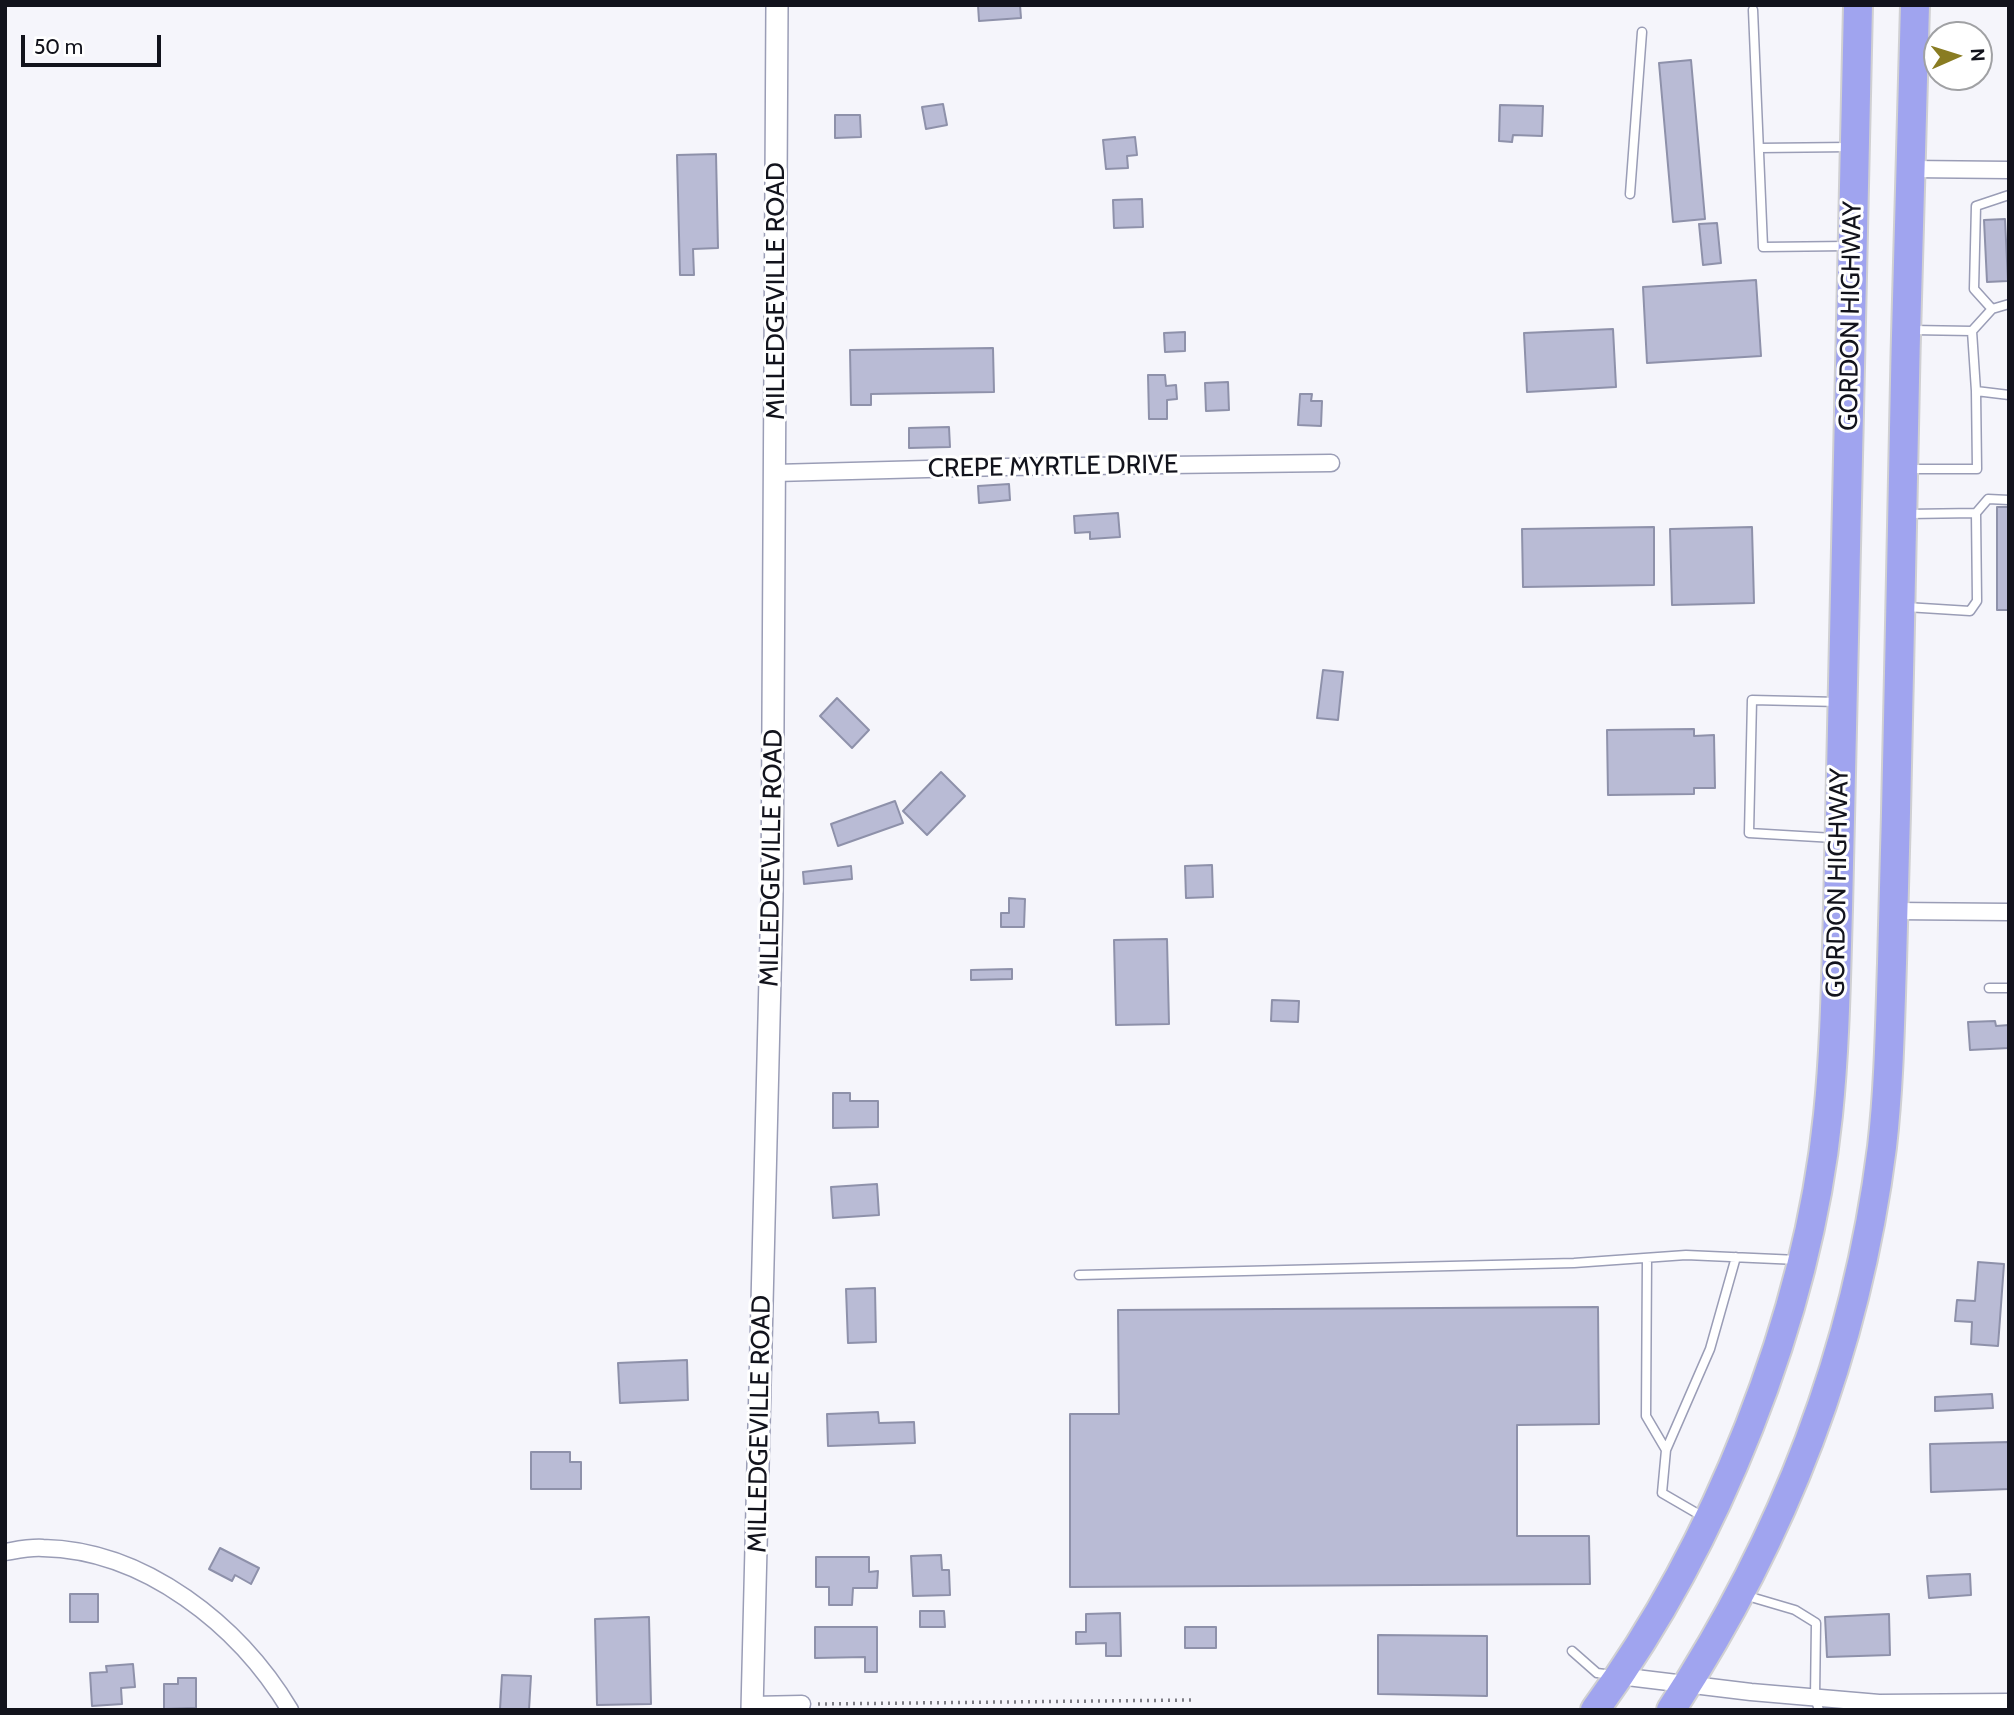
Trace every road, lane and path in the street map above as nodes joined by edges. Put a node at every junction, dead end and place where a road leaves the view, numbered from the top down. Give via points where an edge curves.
1 (776, 5) edge
2 (1858, 5) edge
3 (1915, 5) edge
4 (1753, 10) dead end
5 (1642, 32) dead end
6 (1759, 148) junction
7 (1854, 148) junction
8 (1910, 169) junction
9 (2009, 170) edge
10 (1630, 194) dead end
11 (2009, 195) edge
12 (1852, 246) junction
13 (2009, 304) edge
14 (1992, 309) junction
15 (1906, 329) junction
16 (1972, 331) junction
17 (1976, 390) junction
18 (2009, 395) edge
19 (1331, 463) dead end
20 (1903, 469) junction
21 (775, 473) junction
22 (2009, 500) edge
23 (1976, 513) junction
24 (1902, 514) junction
25 (1900, 607) junction
26 (1842, 702) junction
27 (1840, 839) junction
28 (1894, 911) junction
29 (2009, 912) edge
30 (1989, 988) dead end
31 (2009, 988) edge
32 (1736, 1257) junction
33 (1647, 1258) junction
34 (1801, 1260) junction
35 (1079, 1275) dead end
36 (1666, 1450) junction
37 (1708, 1519) junction
38 (5, 1552) edge
39 (1741, 1594) junction
40 (1572, 1651) dead end
41 (1619, 1676) junction
42 (1687, 1685) junction
43 (1191, 1700) dead end
44 (2009, 1702) edge
45 (802, 1704) joint
46 (1817, 1704) edge
47 (752, 1708) edge
48 (290, 1710) edge
49 (1595, 1710) edge
50 (1671, 1710) edge

1 - 21 street, MILLEDGEVILLE ROAD
2 - 7 highway, GORDON HIGHWAY
3 - 8 highway, GORDON HIGHWAY
4 - 6 lane
5 - 10 lane
6 - 7 lane
6 - 12 lane via 1763,247
7 - 12 highway, GORDON HIGHWAY
8 - 9 street
8 - 15 highway, GORDON HIGHWAY
11 - 14 lane via 1976,206 1974,289
12 - 26 highway, GORDON HIGHWAY
13 - 14 lane
14 - 16 lane
15 - 16 lane
15 - 20 highway, GORDON HIGHWAY
16 - 17 lane
17 - 18 lane
17 - 20 lane via 1977,469
19 - 21 street, CREPE MYRTLE DRIVE
20 - 24 highway, GORDON HIGHWAY
21 - 47 street, MILLEDGEVILLE ROAD via 772,911
22 - 23 lane via 1988,499
23 - 24 lane
23 - 25 lane via 1977,601 1970,611
24 - 25 highway, GORDON HIGHWAY
25 - 28 highway, GORDON HIGHWAY
26 - 27 highway, GORDON HIGHWAY
26 - 27 lane via 1752,700 1749,834
27 - 34 highway, GORDON HIGHWAY via 1828,1117
28 - 29 street
28 - 39 highway, GORDON HIGHWAY via 1882,1145 1860,1274 1823,1406 1790,1491
30 - 31 lane
32 - 33 lane
32 - 34 lane
32 - 36 lane via 1710,1349
33 - 35 lane
33 - 36 lane via 1646,1416
34 - 37 highway, GORDON HIGHWAY via 1765,1382
36 - 37 lane via 1662,1493
37 - 41 highway, GORDON HIGHWAY
38 - 48 street via 42,1548 97,1555 185,1596 239,1643
39 - 42 highway, GORDON HIGHWAY
39 - 46 lane via 1795,1610 1816,1623
40 - 41 lane via 1597,1672
41 - 42 street
41 - 49 highway, GORDON HIGHWAY
42 - 46 street
42 - 50 highway, GORDON HIGHWAY
43 - 45 path
44 - 46 street
45 - 47 street

